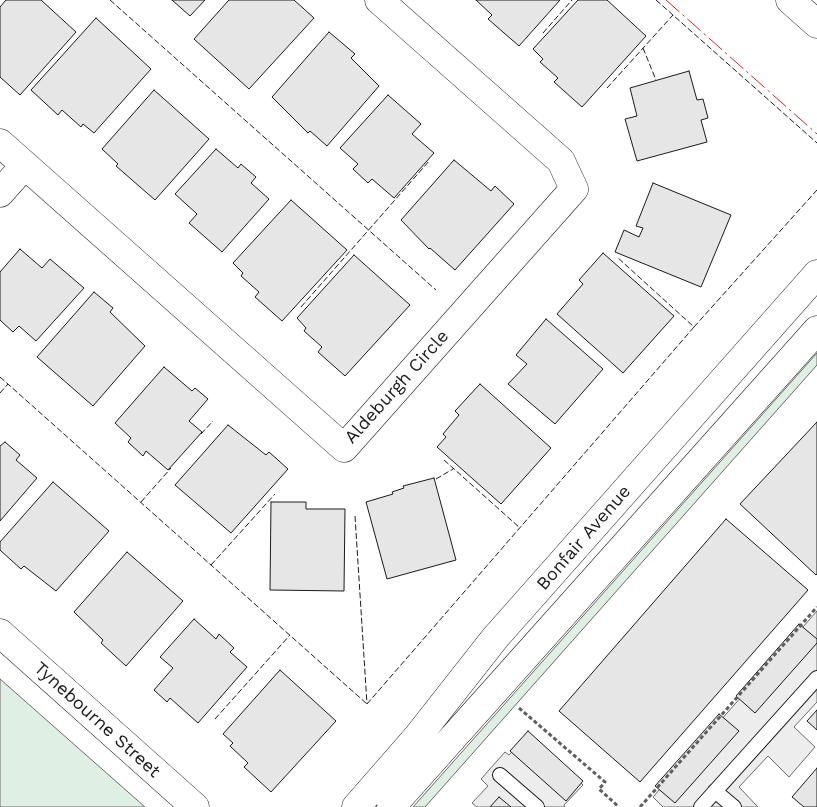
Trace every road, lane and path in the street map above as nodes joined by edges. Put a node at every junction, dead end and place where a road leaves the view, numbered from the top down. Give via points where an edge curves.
1 (379, 0) edge
2 (790, 0) edge
3 (817, 24) edge
4 (0, 143) edge
5 (25, 165) junction
6 (0, 193) edge
7 (817, 274) edge
8 (817, 330) edge
9 (817, 607) edge
10 (0, 633) edge
11 (817, 678) edge
12 (517, 706) dead end
13 (500, 775) dead end
14 (715, 791) junction
15 (195, 807) edge
16 (356, 807) edge
17 (391, 807) edge
18 (537, 807) edge
19 (619, 807) edge
20 (640, 807) edge
21 (701, 807) edge
22 (734, 807) edge

1 - 5 street, Aldeburgh Circle via 561,161 574,189 344,448
2 - 3 street
4 - 5 street, Aldeburgh Circle
5 - 6 street
7 - 16 street, Bonfair Avenue via 495,638 418,736
8 - 17 street, Bonfair Avenue
9 - 20 path
10 - 15 street, Tynebourne Street
11 - 14 lane
12 - 19 path via 605,782 599,789
13 - 18 lane
14 - 21 lane
14 - 22 lane

